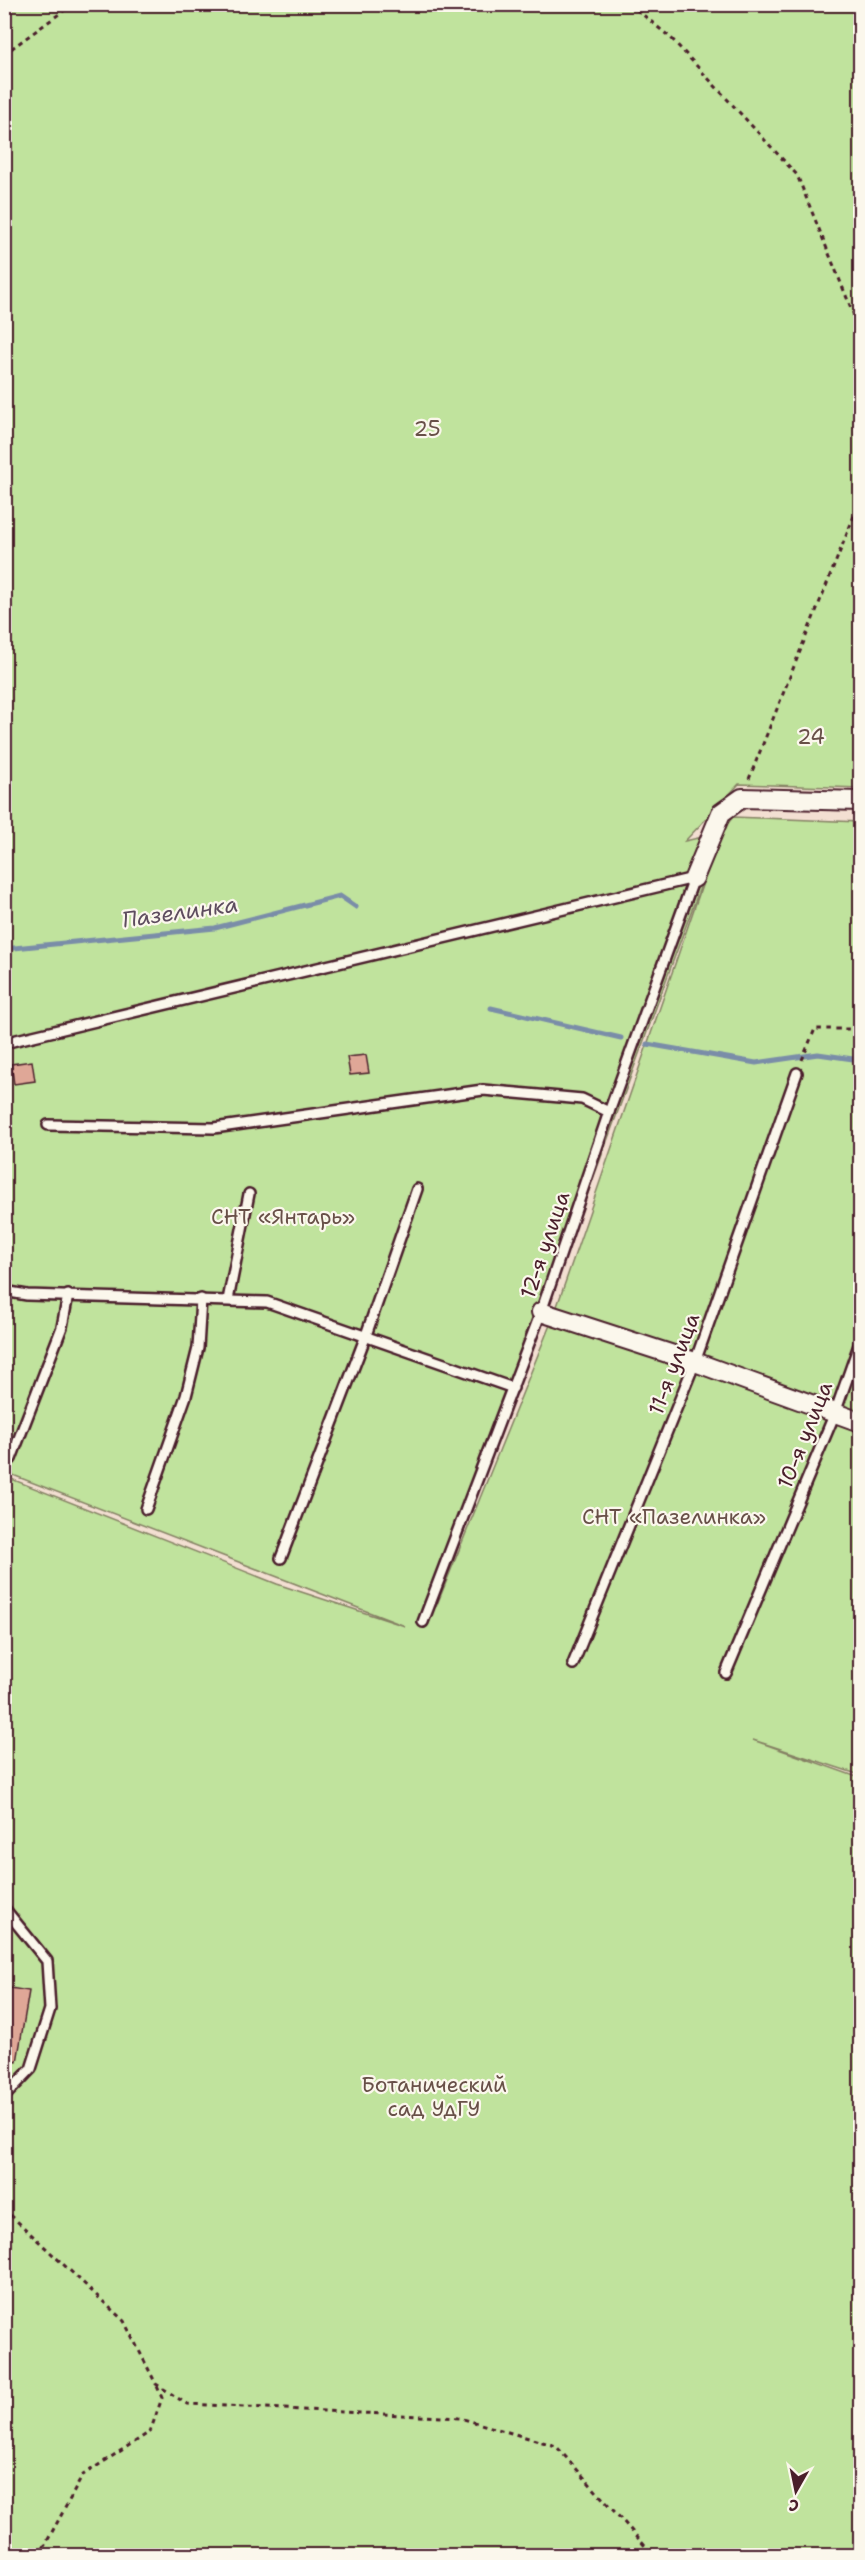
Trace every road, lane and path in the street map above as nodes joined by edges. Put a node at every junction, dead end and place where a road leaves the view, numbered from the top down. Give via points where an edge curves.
1 (73, 4) edge
2 (630, 4) edge
3 (4, 54) edge
4 (861, 330) edge
5 (861, 501) edge
6 (742, 798) junction
7 (861, 801) edge
8 (694, 878) junction
9 (861, 1029) edge
10 (4, 1043) edge
11 (807, 1050) dead end
12 (796, 1073) dead end
13 (609, 1112) junction
14 (48, 1125) dead end
15 (417, 1189) dead end
16 (249, 1194) dead end
17 (4, 1291) edge
18 (68, 1295) junction
19 (201, 1299) junction
20 (228, 1300) junction
21 (541, 1312) junction
22 (365, 1338) junction
23 (861, 1342) edge
24 (695, 1362) junction
25 (513, 1388) junction
26 (835, 1413) junction
27 (861, 1422) edge
28 (12, 1459) dead end
29 (146, 1509) dead end
30 (281, 1558) dead end
31 (423, 1622) dead end
32 (573, 1664) dead end
33 (726, 1673) dead end
34 (4, 1908) edge
35 (4, 2097) edge
36 (4, 2209) edge
37 (156, 2384) junction
38 (39, 2556) edge
39 (654, 2556) edge

1 - 3 path
2 - 4 path via 671,38 797,175
5 - 6 path
6 - 7 street
6 - 8 street via 721,813
8 - 10 lane
8 - 13 lane, 12-я улица
9 - 11 path via 815,1029
12 - 24 lane, 11-я улица
13 - 14 lane via 582,1099 483,1090 214,1128
13 - 21 lane, 12-я улица
15 - 22 lane
16 - 20 lane
17 - 18 lane
18 - 19 lane
18 - 28 lane via 62,1327
19 - 20 lane
19 - 29 lane via 198,1348 186,1396
20 - 22 lane via 267,1302
21 - 24 street
21 - 25 lane, 12-я улица
22 - 25 lane
22 - 30 lane
23 - 26 lane, 10-я улица
24 - 26 street
24 - 32 lane, 11-я улица
25 - 31 lane, 12-я улица
26 - 27 street
26 - 33 lane, 10-я улица
34 - 35 lane via 47,1961 50,2009 31,2069
36 - 37 path via 124,2321
37 - 38 path via 162,2398 150,2432 83,2475
37 - 39 path via 187,2404 460,2418 556,2446

